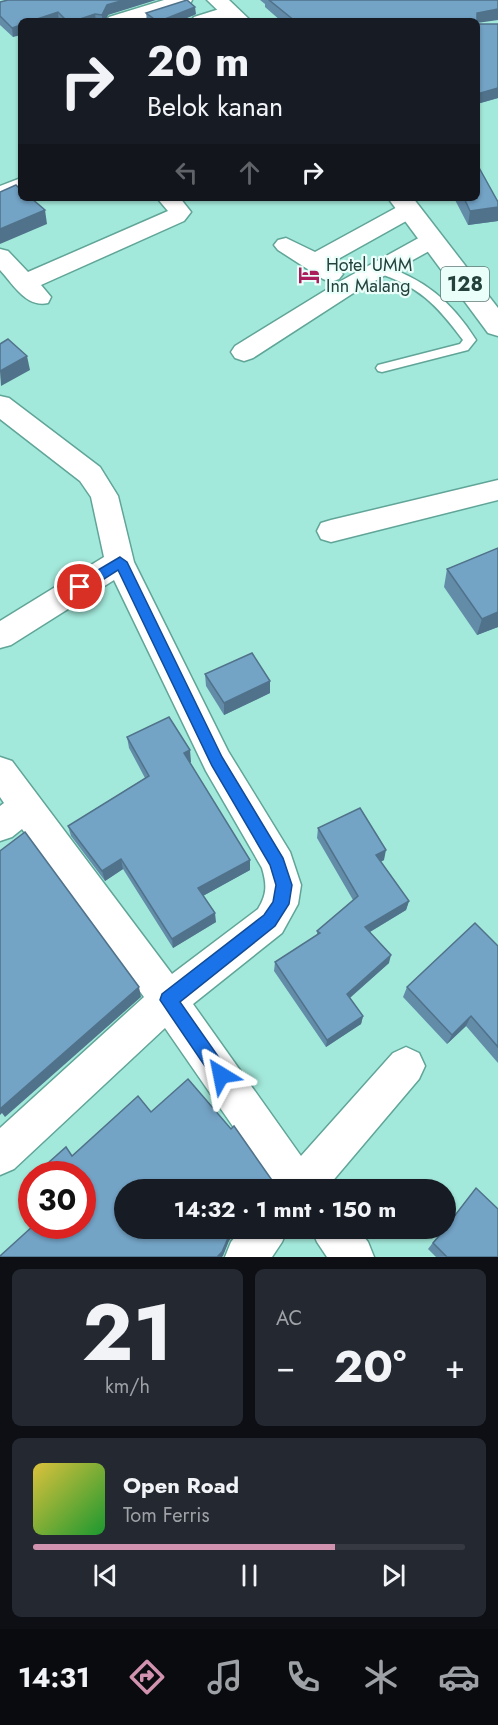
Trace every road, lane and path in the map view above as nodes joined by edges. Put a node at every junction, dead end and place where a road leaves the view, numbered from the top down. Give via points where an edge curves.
1 (183, 0) edge
2 (229, 11) edge
3 (126, 18) edge
4 (209, 18) edge
5 (18, 186) edge
6 (0, 194) edge
7 (171, 201) edge
8 (404, 204) edge
9 (432, 240) junction
10 (286, 245) dead end
11 (0, 256) edge
12 (315, 262) junction
13 (379, 269) junction
14 (347, 287) junction
15 (498, 327) edge
16 (244, 352) dead end
17 (382, 369) dead end
18 (0, 405) edge
19 (498, 490) edge
20 (331, 531) dead end
21 (120, 562) junction
22 (0, 636) edge
23 (0, 771) edge
24 (13, 816) edge
25 (168, 1000) junction
26 (405, 1066) dead end
27 (0, 1155) edge
28 (293, 1179) edge
29 (309, 1179) edge
30 (259, 1239) edge
31 (339, 1239) edge
32 (246, 1257) edge
33 (353, 1257) edge

1 - 3 street
2 - 4 street
5 - 6 street
7 - 11 street via 180,212 176,216 111,243 32,290
8 - 9 main road
8 - 12 street
9 - 13 street
9 - 15 main road, 128
10 - 12 street
12 - 14 street
13 - 14 street
13 - 17 lane via 417,284 470,340 464,347
14 - 16 street
18 - 21 street via 90,474 104,496
19 - 20 street
21 - 22 street
21 - 25 street via 217,761 278,863 284,885 281,904 270,921
23 - 24 street
24 - 25 street
25 - 27 street
25 - 28 street
26 - 29 street
30 - 32 street
31 - 33 street

